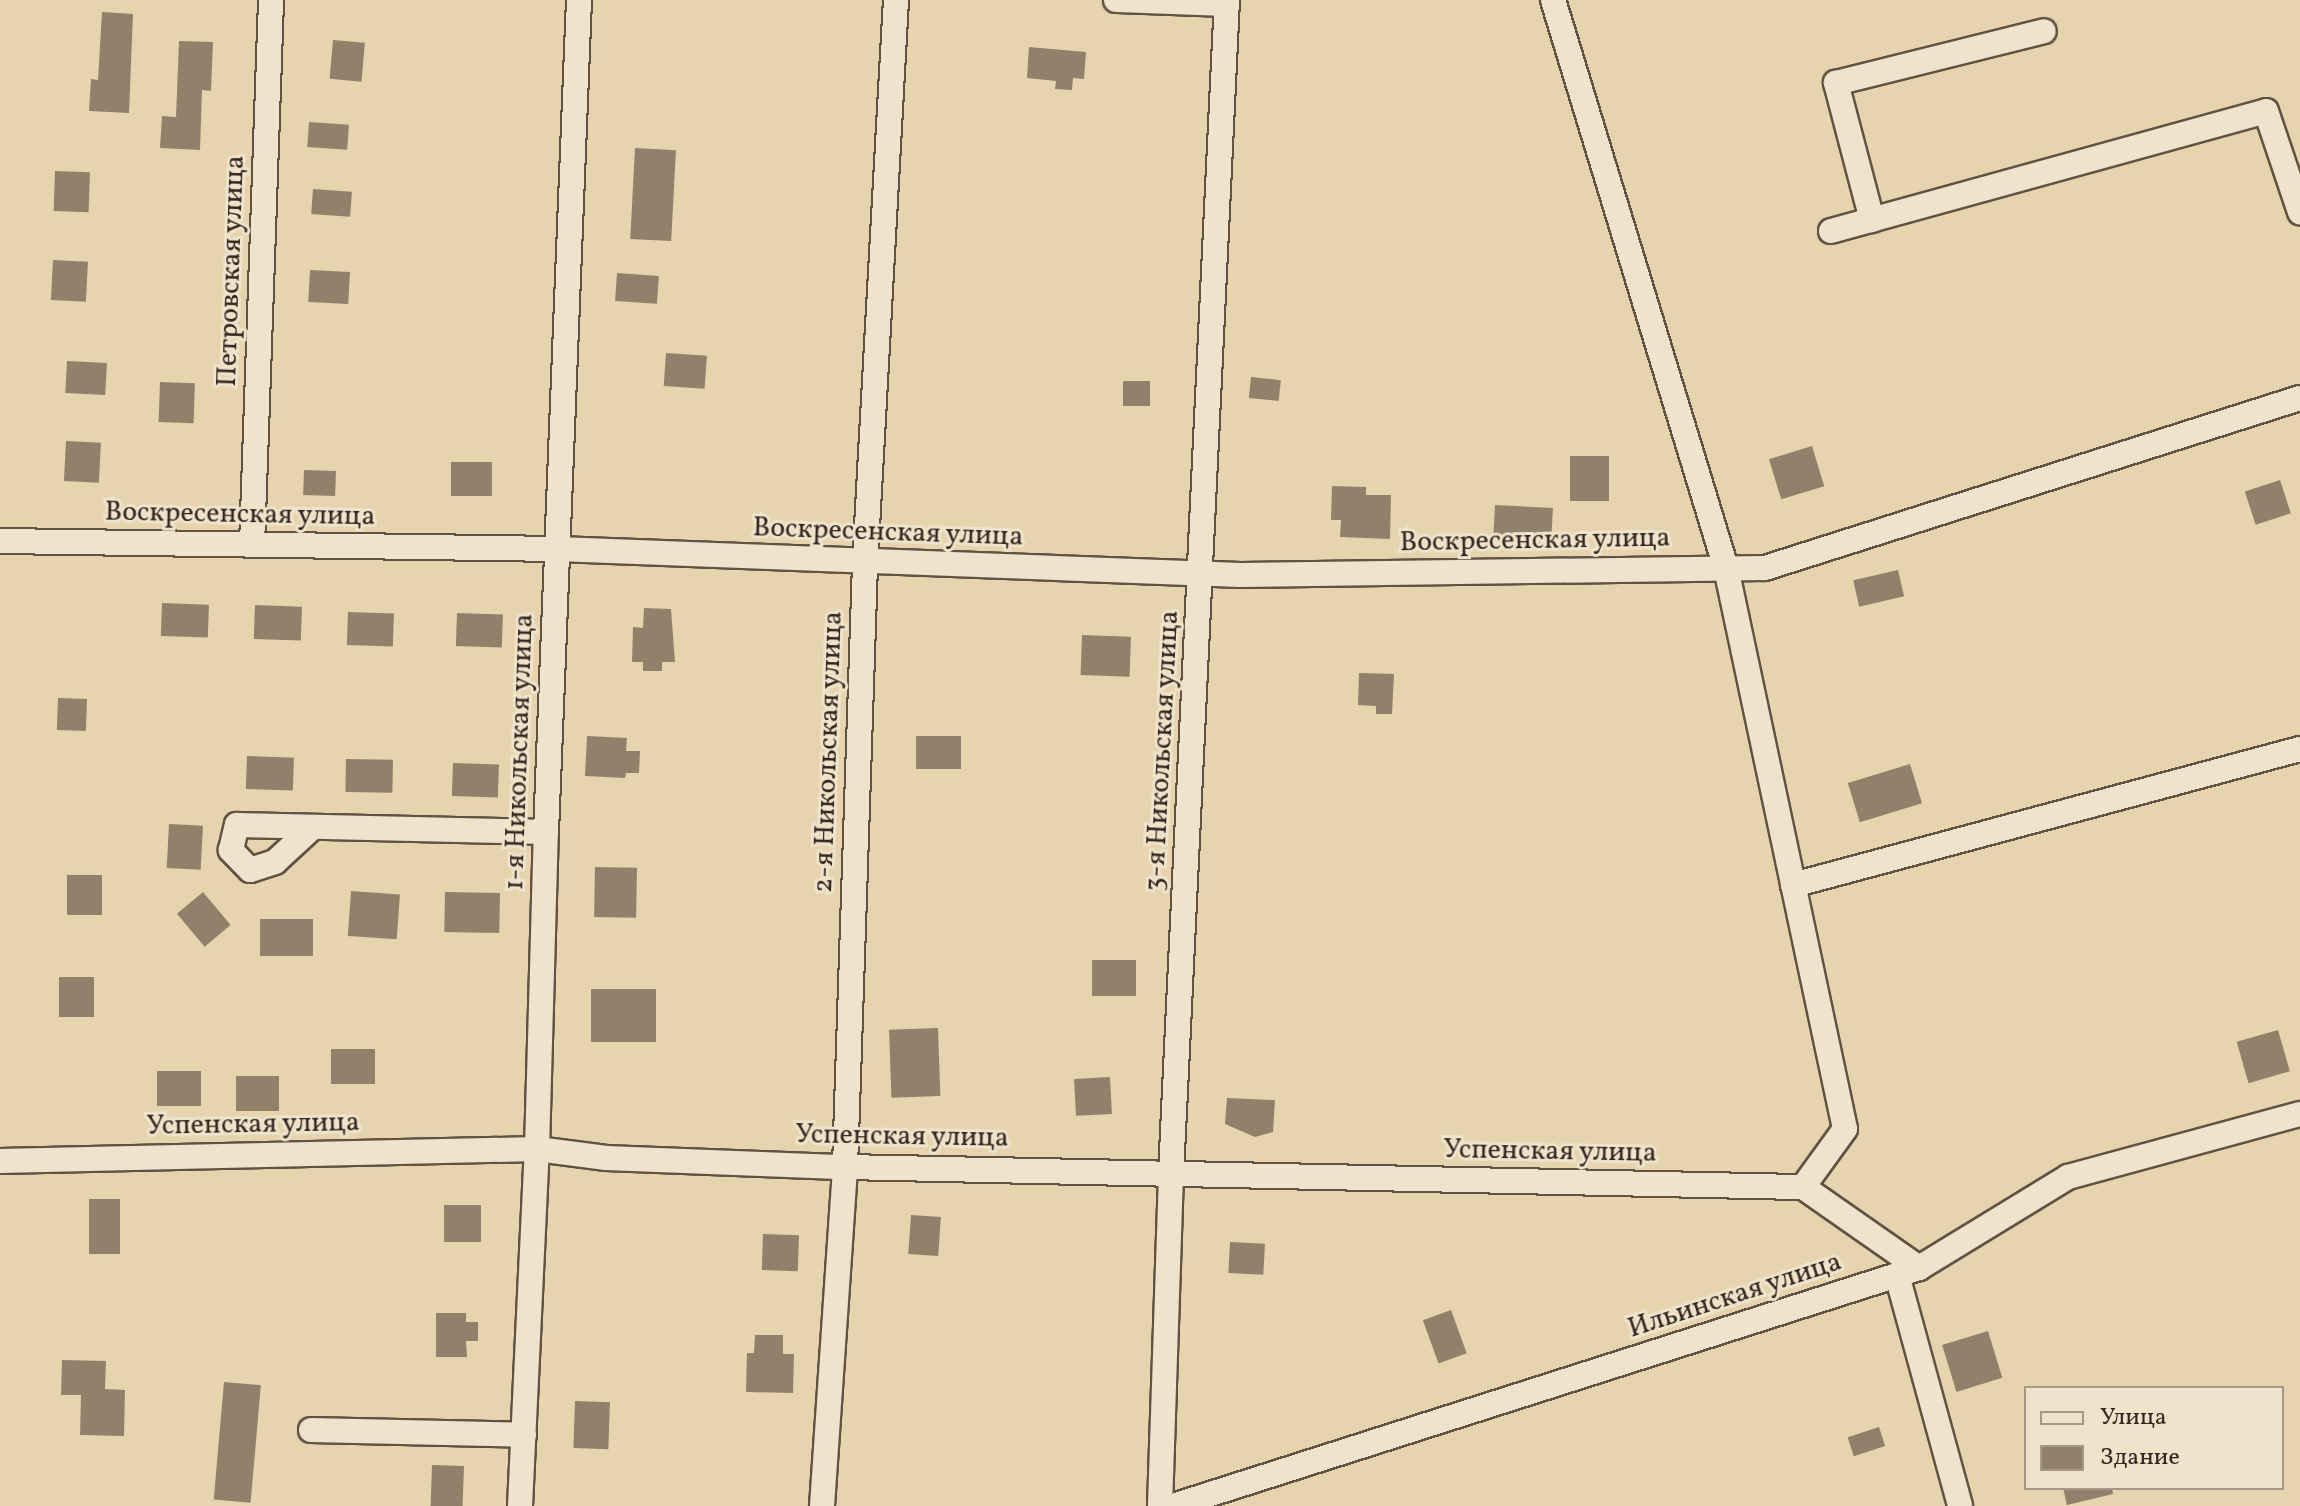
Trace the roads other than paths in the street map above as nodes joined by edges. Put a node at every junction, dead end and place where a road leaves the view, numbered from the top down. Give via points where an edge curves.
1 (271, 0) edge
2 (579, 0) edge
3 (896, 0) edge
4 (1116, 0) edge
5 (1553, 0) edge
6 (1227, 2) edge
7 (2044, 31) dead end
8 (2300, 212) edge
9 (1872, 220) junction
10 (1831, 231) dead end
11 (2300, 398) edge
12 (5, 541) edge
13 (252, 545) junction
14 (558, 549) junction
15 (865, 563) junction
16 (1726, 568) junction
17 (1202, 574) junction
18 (2300, 749) edge
19 (313, 827) dead end
20 (546, 832) junction
21 (1793, 885) junction
22 (2300, 1114) edge
23 (537, 1149) junction
24 (0, 1161) edge
25 (845, 1167) junction
26 (1171, 1174) junction
27 (1803, 1187) junction
28 (1908, 1272) junction
29 (311, 1430) dead end
30 (524, 1435) junction
31 (520, 1506) edge
32 (822, 1506) edge
33 (1160, 1506) edge
34 (1173, 1506) edge
35 (1960, 1506) edge

1 - 13 street, Петровская улица
2 - 14 street, 1-я Никольская улица
3 - 15 street, 2-я Никольская улица
4 - 6 street
5 - 16 street
6 - 17 street, 3-я Никольская улица
7 - 9 street via 1836,83
8 - 9 street via 2266,111
9 - 10 street
11 - 16 street, Воскресенская улица via 1765,568
12 - 13 street, Воскресенская улица
13 - 14 street, Воскресенская улица
14 - 15 street, Воскресенская улица
14 - 20 street, 1-я Никольская улица
15 - 17 street, Воскресенская улица
15 - 25 street, 2-я Никольская улица
16 - 17 street, Воскресенская улица
16 - 21 street
17 - 26 street, 3-я Никольская улица
18 - 21 street
19 - 20 street
20 - 23 street, 1-я Никольская улица
21 - 27 street via 1845,1129
22 - 28 street, Ильинская улица via 2068,1177
23 - 24 street, Успенская улица
23 - 25 street, Успенская улица via 606,1158
23 - 30 street, 1-я Никольская улица
25 - 26 street, Успенская улица
25 - 32 street, 2-я Никольская улица
26 - 27 street, Успенская улица
26 - 33 street, 3-я Никольская улица
27 - 28 street
28 - 34 street, Ильинская улица
28 - 35 street
29 - 30 street
30 - 31 street, 1-я Никольская улица

